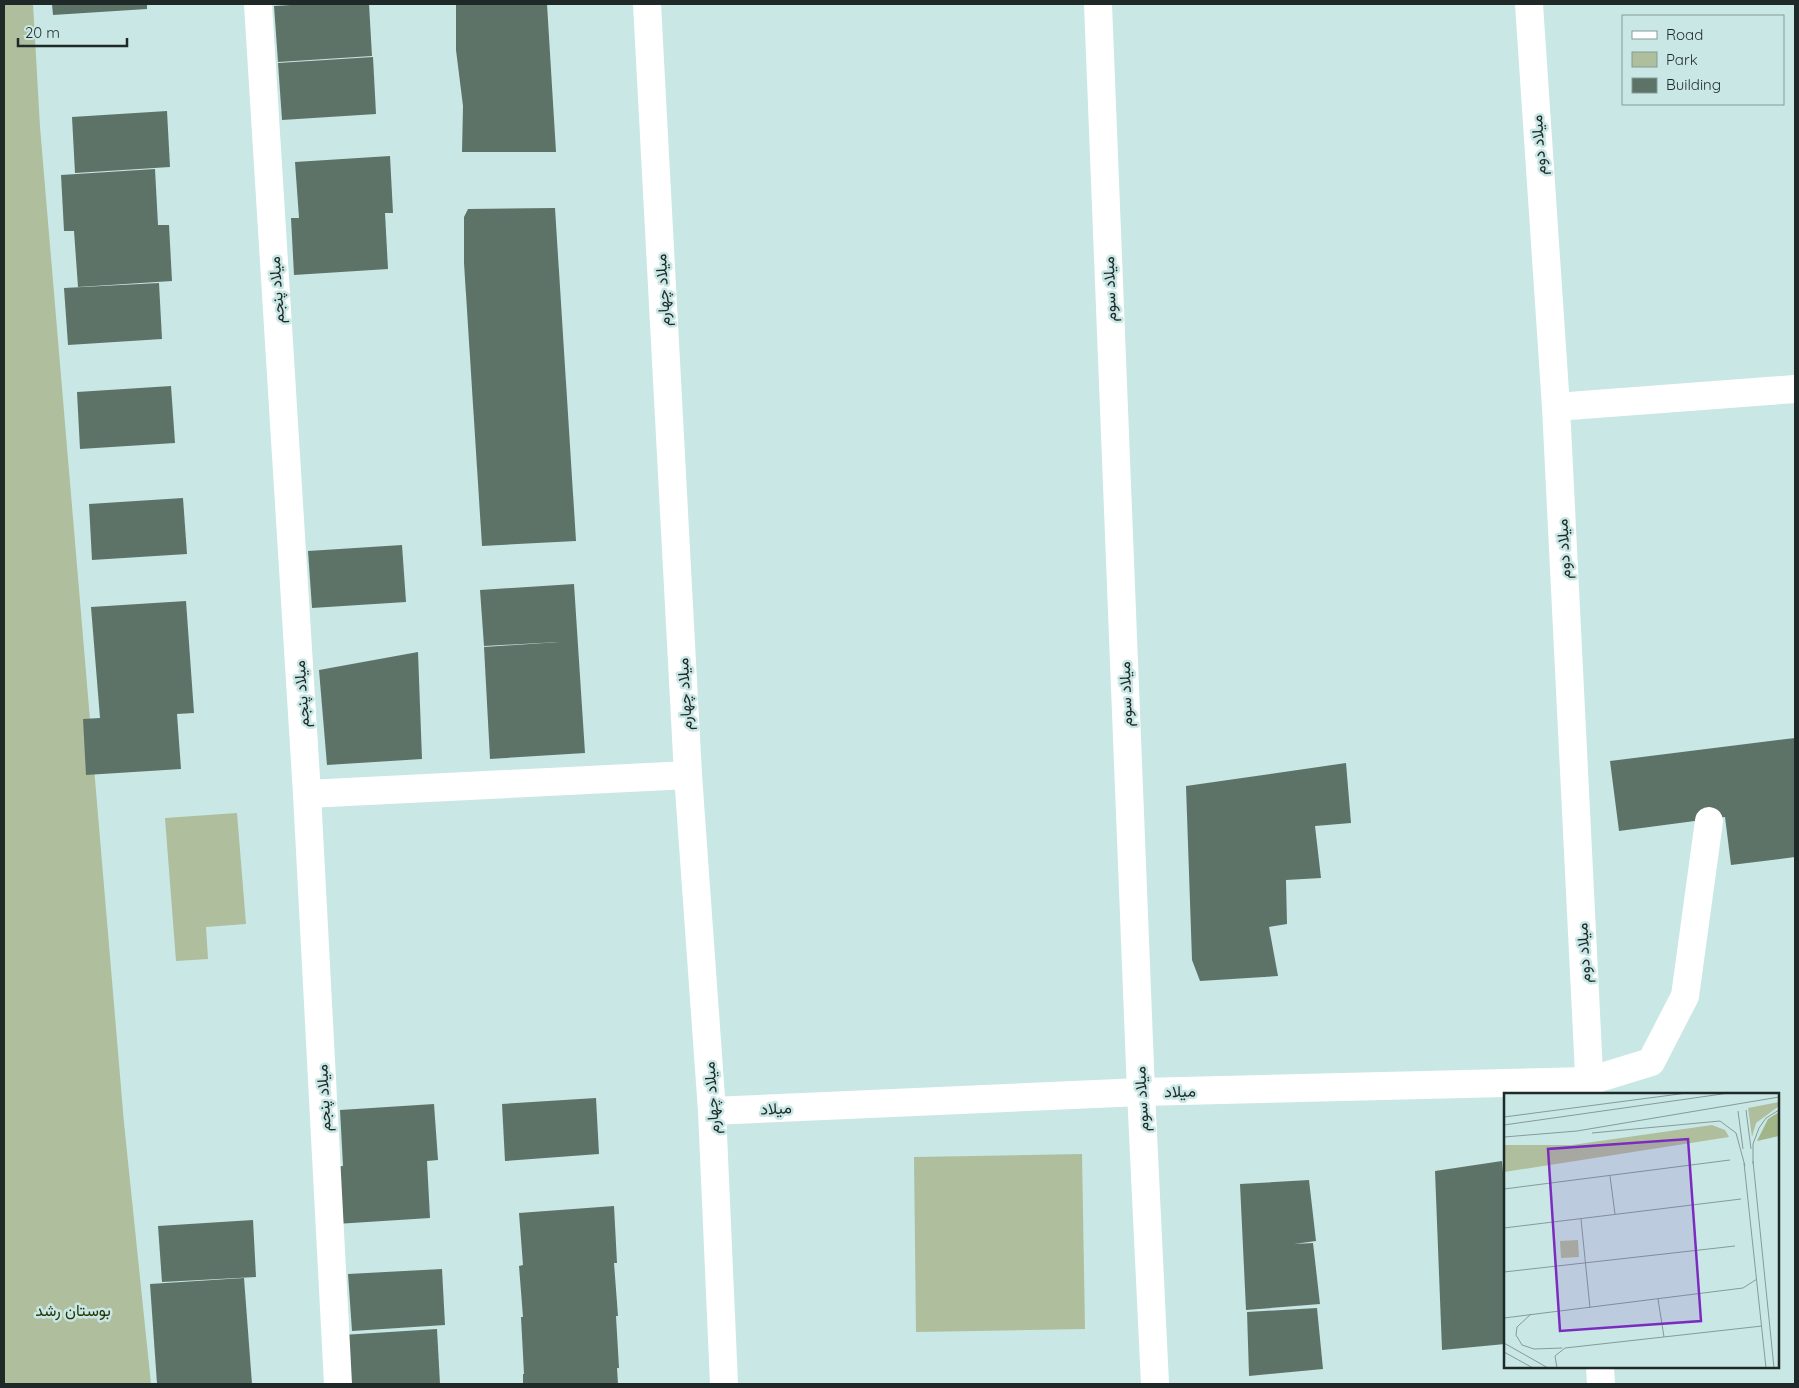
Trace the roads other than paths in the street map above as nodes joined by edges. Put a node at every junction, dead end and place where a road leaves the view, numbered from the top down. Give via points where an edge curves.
1 (258, 4) edge
2 (647, 4) edge
3 (1098, 4) edge
4 (1529, 4) edge
5 (1795, 389) edge
6 (1556, 407) junction
7 (688, 775) junction
8 (307, 794) junction
9 (1709, 821) dead end
10 (1589, 1088) edge
11 (1141, 1092) junction
12 (712, 1111) junction
13 (1600, 1368) edge
14 (338, 1384) edge
15 (724, 1384) edge
16 (1155, 1384) edge
17 (1601, 1384) edge

1 - 8 street, میلاد پنجم
2 - 7 street, میلاد چهارم
3 - 11 street, میلاد سوم
4 - 6 street, میلاد دوم
5 - 6 street
6 - 10 street, میلاد دوم
7 - 8 street
7 - 12 street, میلاد چهارم
8 - 14 street, میلاد پنجم
9 - 10 street, میلاد via 1685,996 1651,1062
10 - 11 street, میلاد
11 - 12 street, میلاد
11 - 16 street, میلاد سوم
12 - 15 street, میلاد چهارم
13 - 17 street

